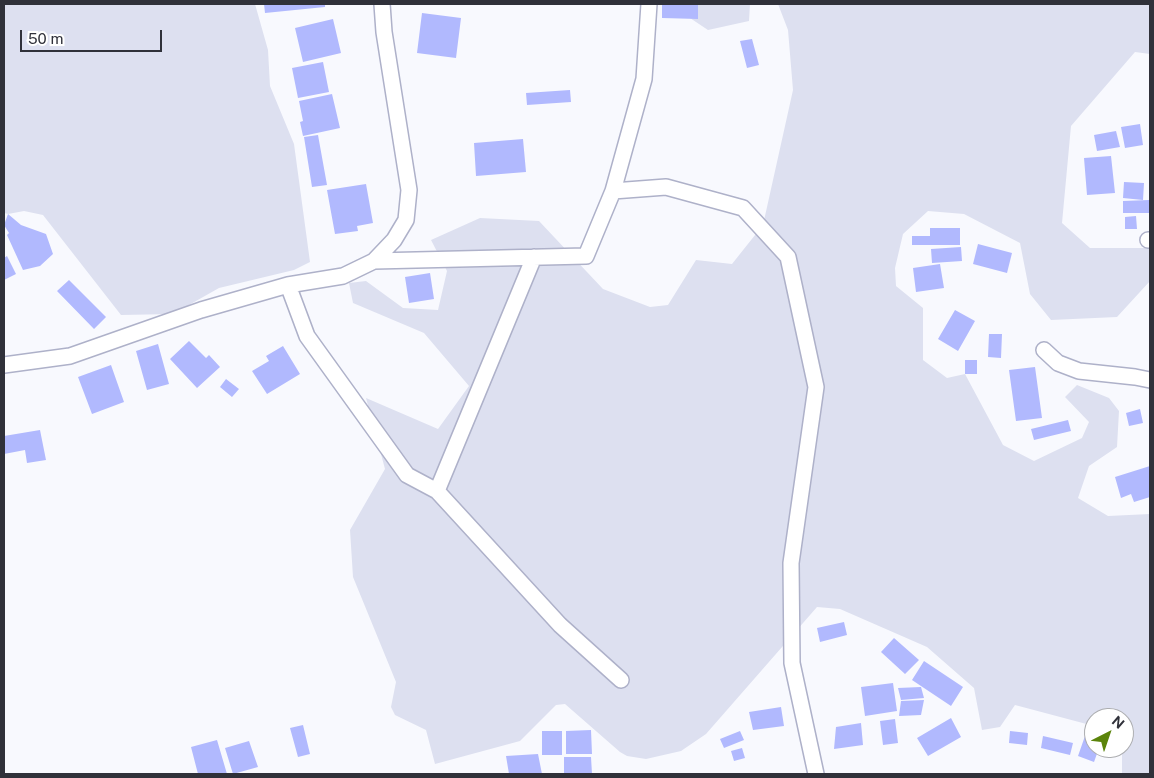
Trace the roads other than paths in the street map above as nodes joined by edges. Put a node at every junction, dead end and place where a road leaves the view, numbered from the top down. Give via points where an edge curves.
1 (382, 4) edge
2 (649, 4) edge
3 (613, 191) junction
4 (534, 257) junction
5 (374, 261) junction
6 (288, 285) junction
7 (1044, 350) dead end
8 (4, 365) edge
9 (1150, 380) edge
10 (437, 492) junction
11 (621, 680) dead end
12 (816, 774) edge

1 - 5 street via 409,190 406,220 394,240
2 - 3 street via 644,79
3 - 4 street via 586,256
3 - 12 street via 666,187 743,208 788,257 816,387 791,563 792,664
4 - 5 street
4 - 10 street
5 - 6 street via 343,276
6 - 8 street via 201,310 70,356
6 - 10 street via 307,336 407,475
7 - 9 street via 1058,363 1079,371
10 - 11 street via 560,625

